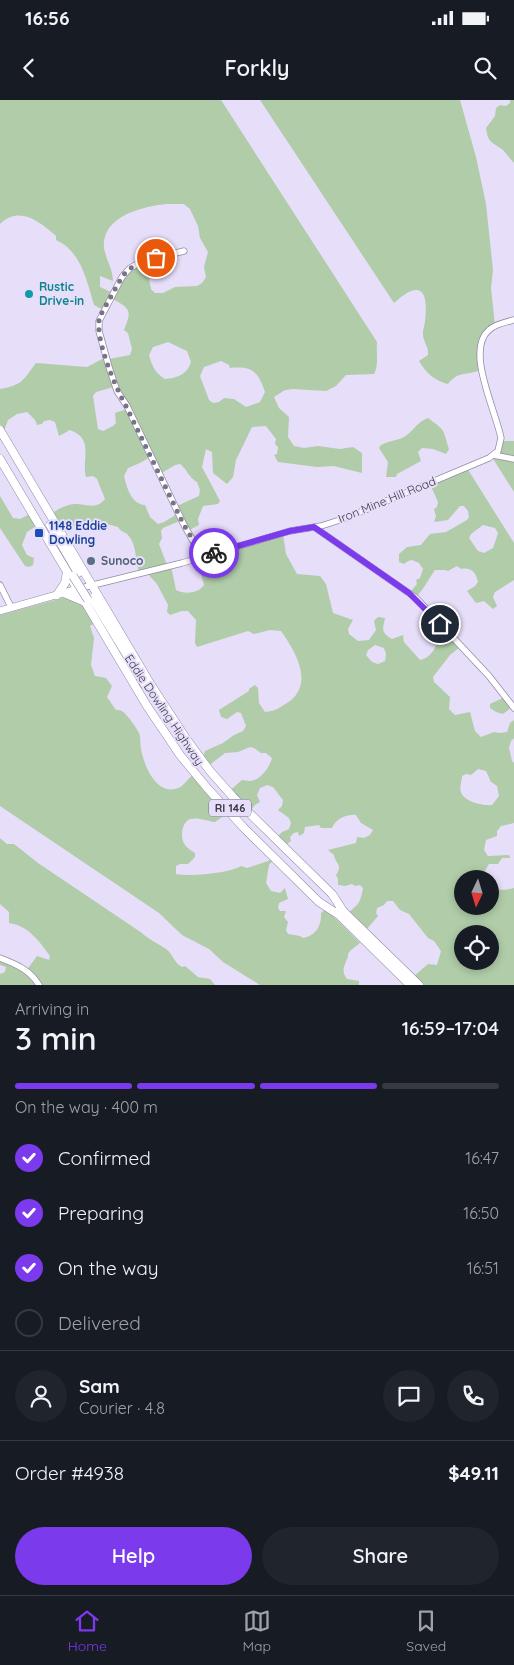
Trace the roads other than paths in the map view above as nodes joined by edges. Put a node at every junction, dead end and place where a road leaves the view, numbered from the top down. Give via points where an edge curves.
1 (184, 251) dead end
2 (514, 320) edge
3 (0, 430) edge
4 (0, 439) edge
5 (0, 451) edge
6 (493, 455) junction
7 (0, 459) edge
8 (514, 459) edge
9 (314, 527) junction
10 (202, 556) junction
11 (73, 574) junction
12 (0, 585) edge
13 (92, 585) junction
14 (76, 589) junction
15 (60, 594) junction
16 (88, 600) junction
17 (11, 607) junction
18 (0, 611) edge
19 (513, 704) edge
20 (341, 913) junction
21 (0, 958) edge
22 (39, 985) edge
23 (410, 985) edge
24 (419, 985) edge

1 - 10 street via 143,261 130,268 100,316 98,326 117,391
2 - 6 street via 489,329 479,347 479,362 501,438 498,451
3 - 13 highway
4 - 11 highway, Eddie Dowling Highway / RI 146
5 - 11 highway, Eddie Dowling Highway / RI 146
6 - 8 street
6 - 9 street, Iron Mine Hill Road via 346,518
7 - 11 highway
9 - 10 street, Iron Mine Hill Road
9 - 19 street via 416,598
10 - 13 street, Iron Mine Hill Road
11 - 14 highway
11 - 15 highway
11 - 16 highway, Eddie Dowling Highway / RI 146, bridge
12 - 17 street
13 - 14 street, Iron Mine Hill Road
13 - 20 highway via 201,759 233,797 332,894
14 - 15 main road
14 - 16 highway
15 - 16 highway
15 - 17 main road
16 - 20 highway, Eddie Dowling Highway / RI 146 via 160,718 203,777 237,816
17 - 18 main road
20 - 23 highway, Eddie Dowling Highway / RI 146
20 - 24 highway, Eddie Dowling Highway / RI 146
21 - 22 street via 24,969

